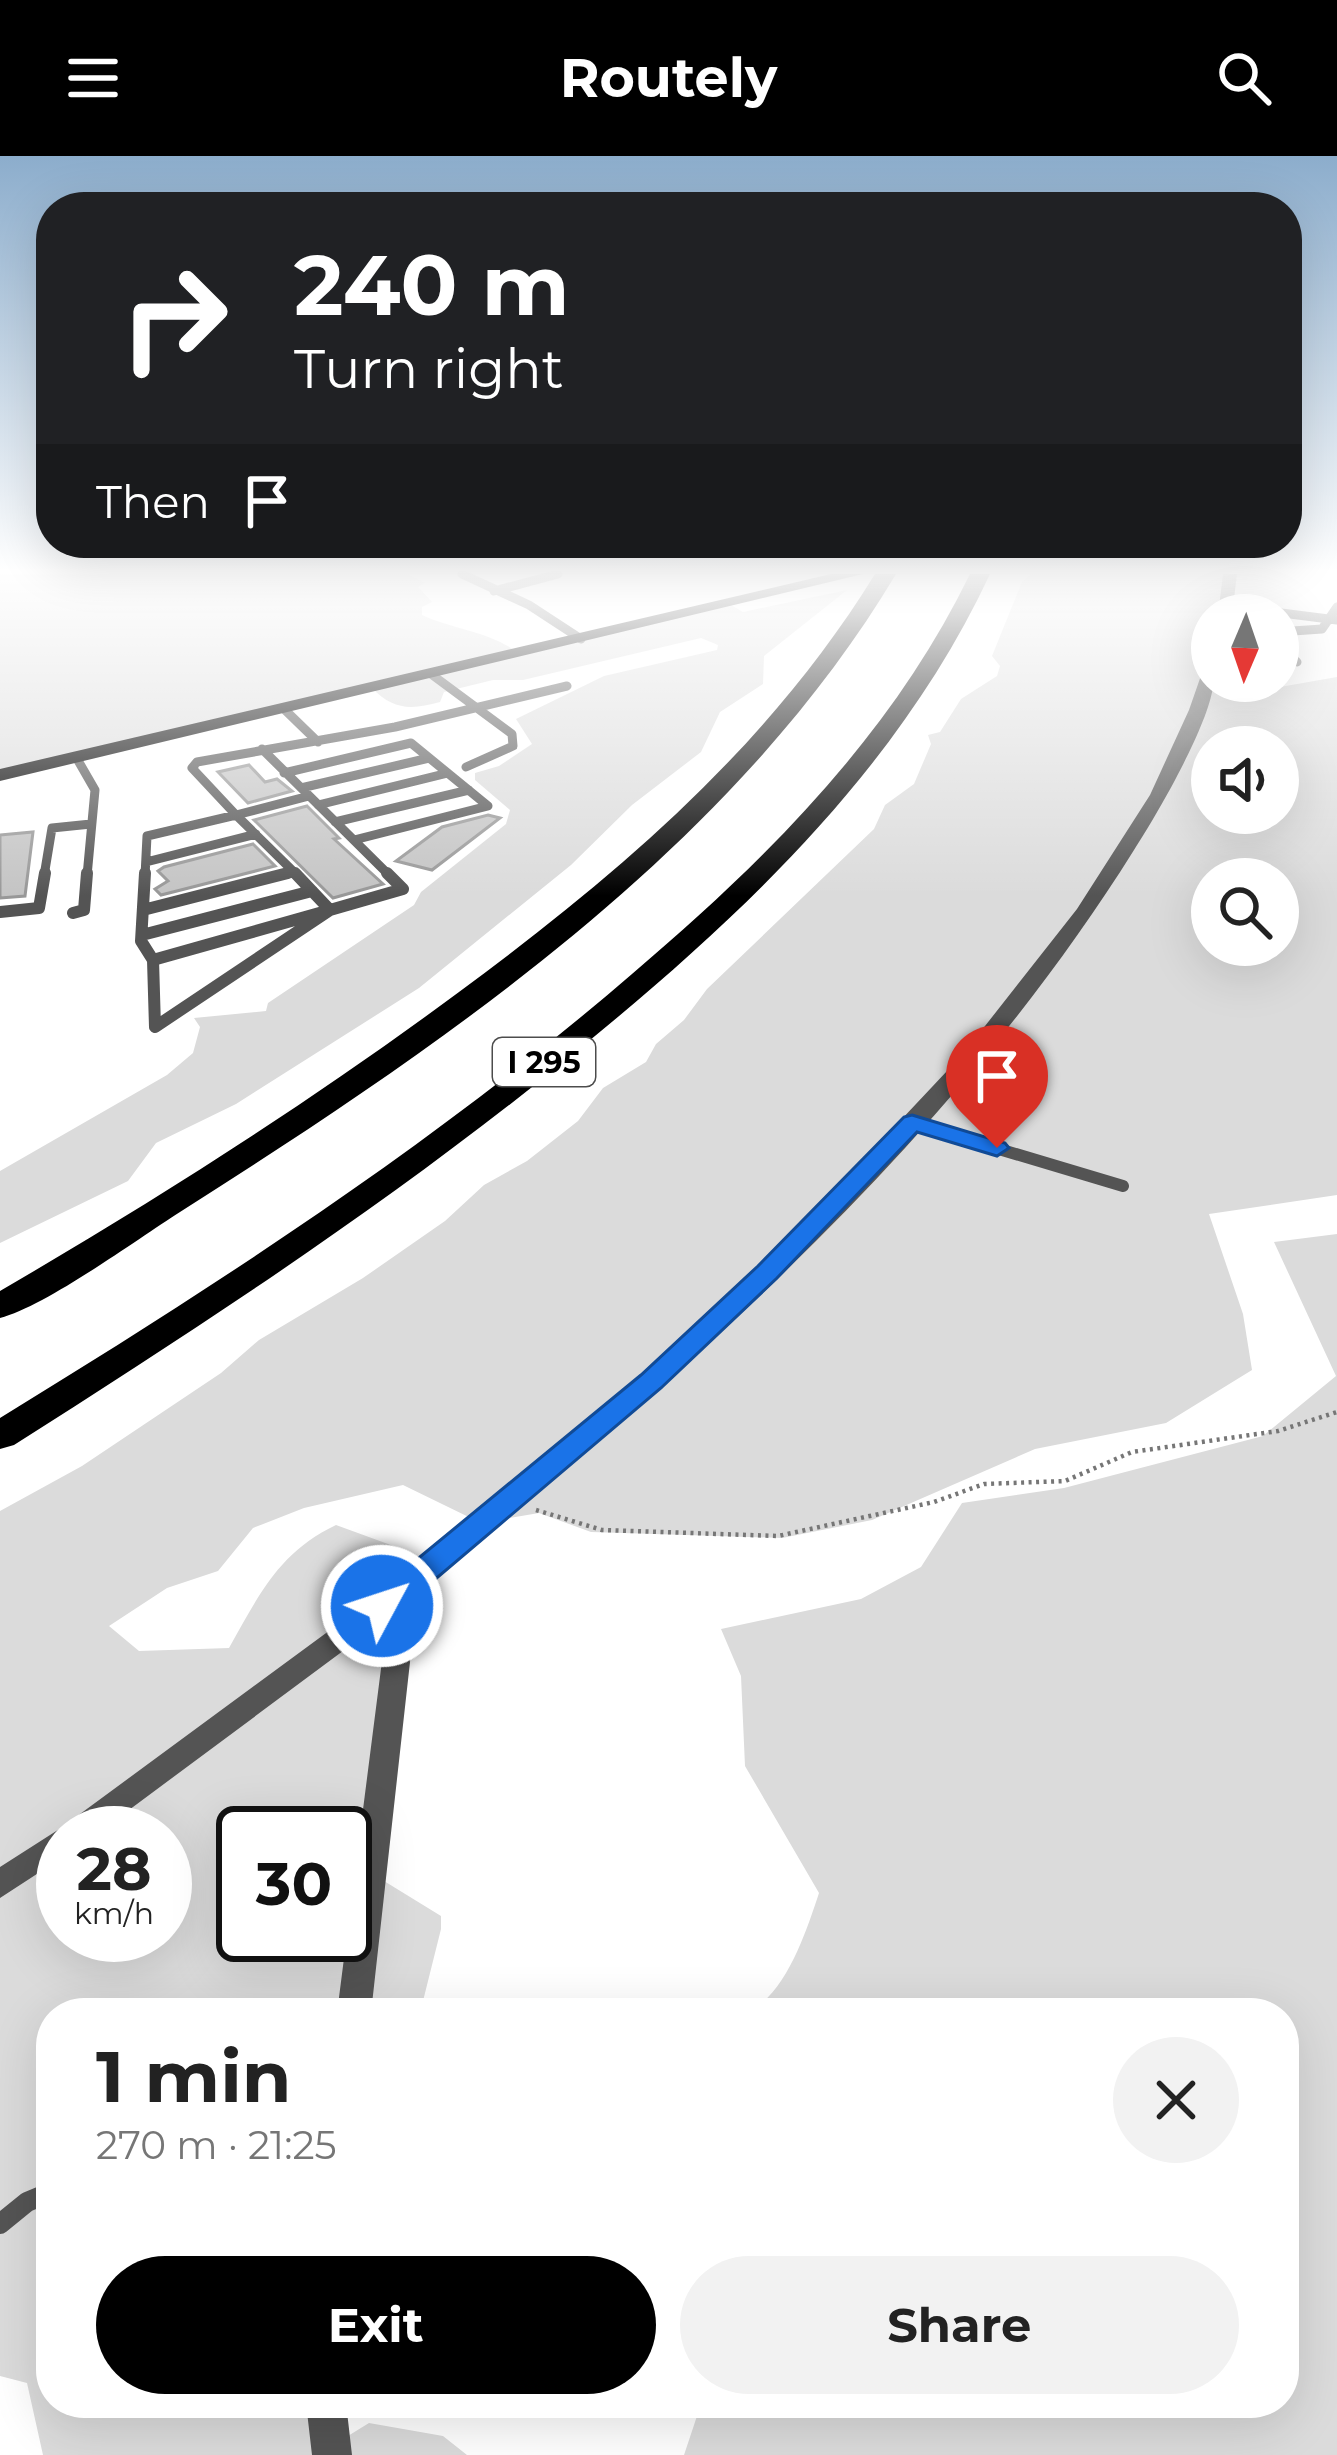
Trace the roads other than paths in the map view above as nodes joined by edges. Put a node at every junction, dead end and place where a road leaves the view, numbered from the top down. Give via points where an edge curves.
1 (400, 681) edge
2 (441, 681) edge
3 (813, 681) edge
4 (921, 681) edge
5 (567, 686) dead end
6 (1198, 702) edge
7 (284, 709) junction
8 (478, 709) junction
9 (318, 742) junction
10 (262, 749) junction
11 (76, 758) junction
12 (429, 758) junction
13 (466, 767) dead end
14 (284, 772) junction
15 (448, 773) junction
16 (0, 775) edge
17 (469, 790) junction
18 (309, 797) junction
19 (236, 815) junction
20 (335, 822) junction
21 (91, 824) junction
22 (256, 834) junction
23 (354, 840) junction
24 (146, 862) junction
25 (293, 872) junction
26 (312, 891) junction
27 (331, 909) junction
28 (143, 910) junction
29 (0, 911) edge
30 (73, 914) dead end
31 (142, 935) junction
32 (153, 960) junction
33 (912, 1123) junction
34 (1123, 1186) dead end
35 (0, 1307) edge
36 (0, 1436) edge
37 (382, 1606) junction
38 (111, 1806) edge
39 (36, 1859) edge
40 (0, 1884) edge
41 (356, 1998) edge
42 (36, 2198) edge
43 (0, 2224) edge
44 (328, 2418) edge
45 (332, 2455) edge

1 - 7 main road
2 - 8 lane
3 - 35 highway, I 295 via 693,813 585,908 342,1090
4 - 36 highway, I 295 via 771,862 517,1084 361,1199
5 - 8 lane
6 - 33 street via 1172,766 1108,878 995,1029
7 - 9 lane
7 - 11 main road
8 - 9 lane
8 - 13 lane via 512,734 513,746
9 - 10 lane
10 - 14 lane
10 - 19 lane via 192,767
11 - 16 main road
11 - 21 lane via 95,790
12 - 14 lane via 411,743
12 - 15 lane
12 - 18 lane
14 - 18 lane
15 - 17 lane
15 - 18 lane
17 - 20 lane
17 - 23 lane via 488,806
18 - 19 lane
18 - 20 lane
19 - 22 lane
19 - 24 lane via 147,836
20 - 23 lane
21 - 29 lane via 52,828 39,908
21 - 30 lane via 84,910
22 - 24 lane
22 - 25 lane
23 - 27 lane via 404,889
24 - 28 lane
25 - 26 lane
25 - 28 lane
26 - 27 lane
26 - 31 lane
27 - 32 lane
27 - 32 lane via 155,1027
28 - 31 lane
31 - 32 lane
33 - 34 lane
33 - 37 street via 684,1350
37 - 38 street
37 - 41 street via 397,1653
39 - 40 street
42 - 43 lane
44 - 45 street

